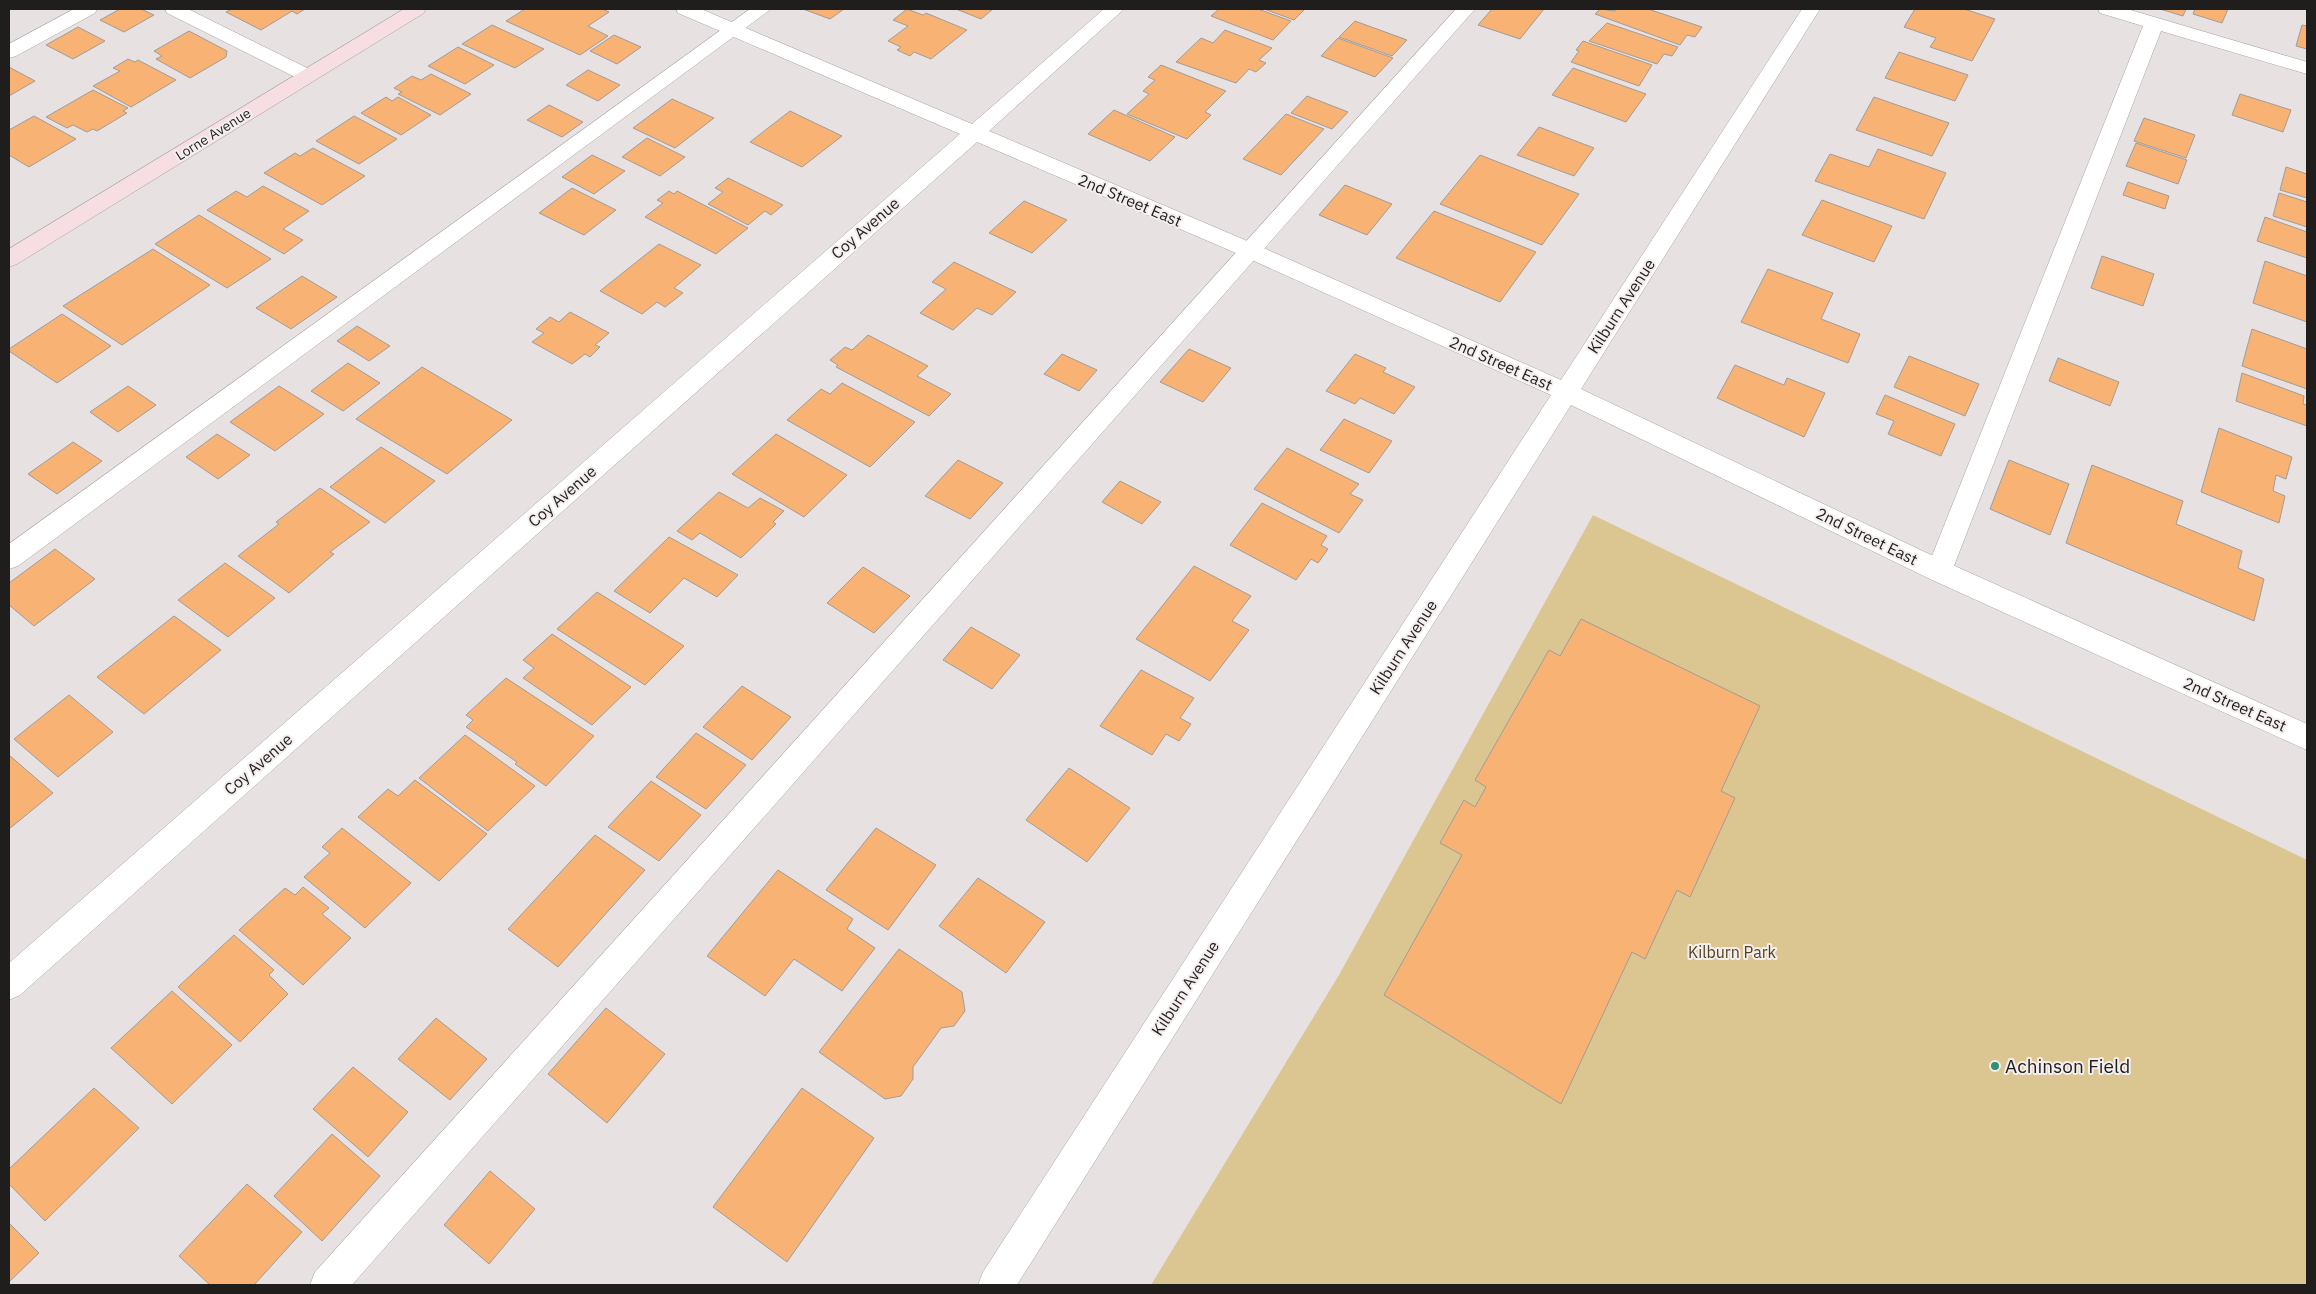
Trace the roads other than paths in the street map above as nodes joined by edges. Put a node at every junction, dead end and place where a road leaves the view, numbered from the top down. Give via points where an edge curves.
1 (88, 9) edge
2 (174, 9) edge
3 (417, 9) edge
4 (685, 9) edge
5 (762, 9) edge
6 (1115, 9) edge
7 (1466, 9) edge
8 (1811, 9) edge
9 (2107, 9) edge
10 (2154, 23) junction
11 (733, 30) junction
12 (9, 52) edge
13 (2307, 68) edge
14 (308, 76) junction
15 (973, 133) junction
16 (1251, 251) junction
17 (11, 255) edge
18 (1566, 392) junction
19 (9, 558) edge
20 (1939, 571) junction
21 (2307, 737) edge
22 (9, 984) edge
23 (328, 1285) edge
24 (996, 1285) edge

1 - 12 street
2 - 14 street
3 - 14 main road, Lorne Avenue
4 - 11 street, 2nd Street East
5 - 11 street
6 - 15 street, Coy Avenue
7 - 16 street
8 - 18 street, Kilburn Avenue
9 - 10 street
10 - 13 street
10 - 20 street
11 - 15 street, 2nd Street East
11 - 19 street
14 - 17 main road, Lorne Avenue
15 - 16 street, 2nd Street East
15 - 22 street, Coy Avenue
16 - 18 street, 2nd Street East
16 - 23 street
18 - 20 street, 2nd Street East
18 - 24 street, Kilburn Avenue
20 - 21 street, 2nd Street East

